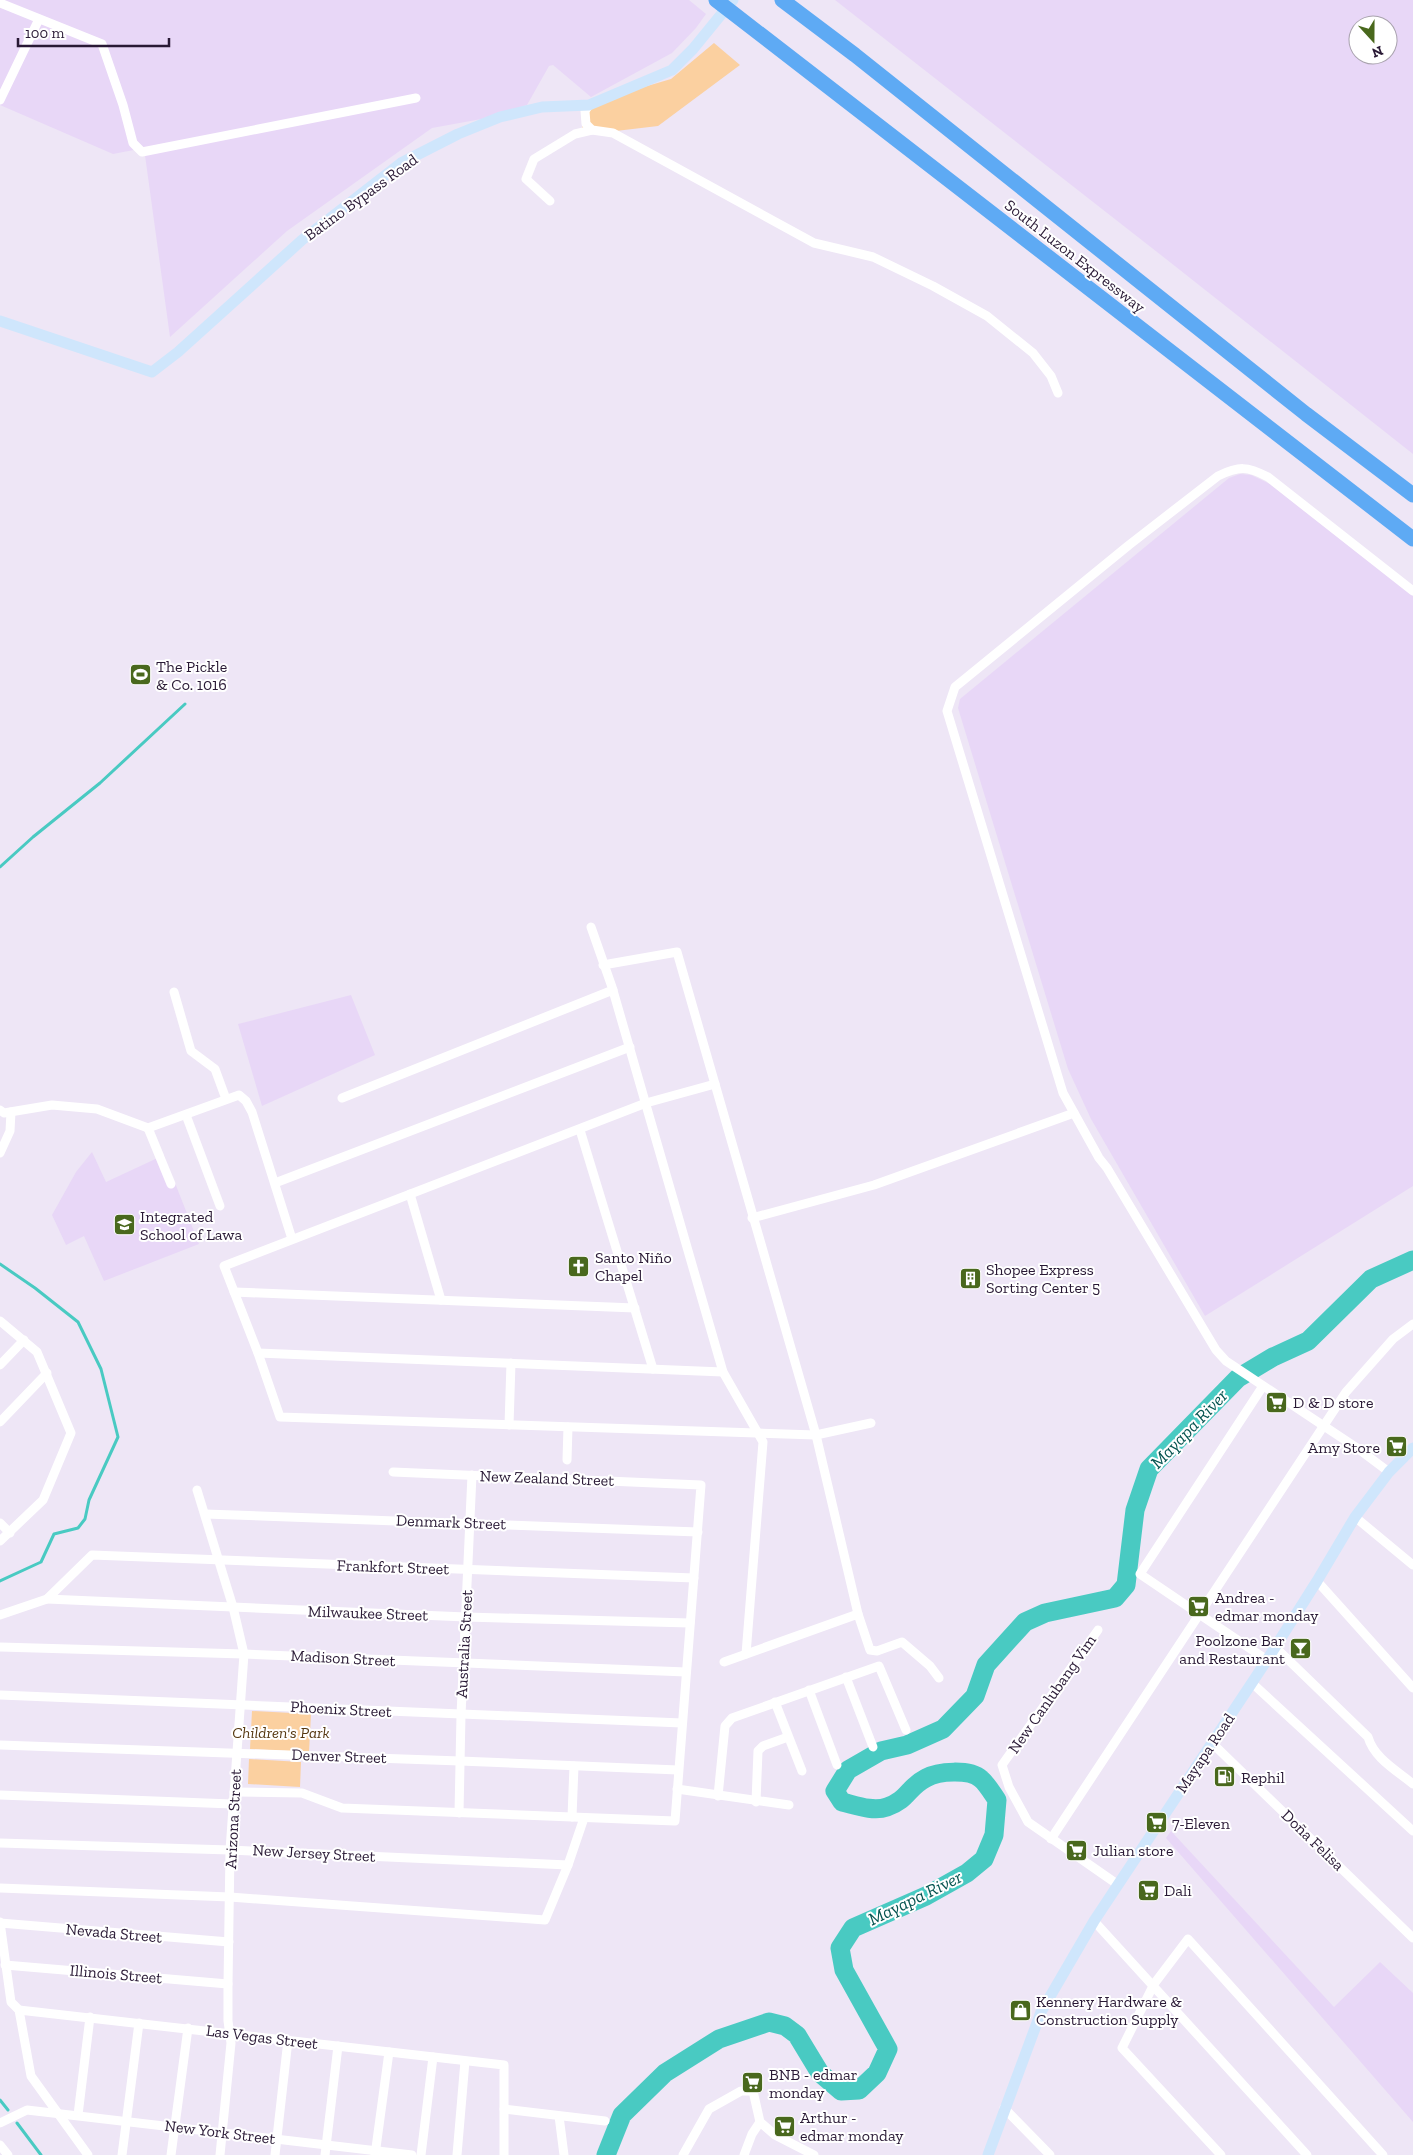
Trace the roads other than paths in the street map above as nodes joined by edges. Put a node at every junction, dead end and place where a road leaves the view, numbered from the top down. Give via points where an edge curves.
1 (716, 0) edge
2 (733, 0) edge
3 (782, 0) edge
4 (0, 3) edge
5 (39, 19) junction
6 (416, 98) dead end
7 (0, 100) edge
8 (589, 105) junction
9 (592, 130) junction
10 (550, 201) dead end
11 (0, 321) edge
12 (1058, 393) dead end
13 (1413, 495) edge
14 (1413, 539) edge
15 (1413, 591) edge
16 (590, 927) dead end
17 (604, 965) junction
18 (613, 990) junction
19 (174, 992) dead end
20 (630, 1047) junction
21 (715, 1084) junction
22 (342, 1098) dead end
23 (226, 1099) junction
24 (646, 1103) junction
25 (0, 1110) edge
26 (11, 1112) junction
27 (1074, 1113) junction
28 (186, 1115) junction
29 (148, 1128) junction
30 (580, 1130) junction
31 (0, 1153) edge
32 (274, 1183) junction
33 (171, 1184) dead end
34 (410, 1194) junction
35 (220, 1206) dead end
36 (752, 1218) junction
37 (292, 1239) junction
38 (234, 1292) junction
39 (441, 1300) junction
40 (635, 1308) junction
41 (0, 1321) edge
42 (1413, 1324) edge
43 (24, 1340) junction
44 (258, 1352) junction
45 (511, 1364) junction
46 (0, 1365) edge
47 (653, 1369) junction
48 (723, 1372) junction
49 (47, 1373) junction
50 (1259, 1384) junction
51 (0, 1422) edge
52 (872, 1423) dead end
53 (509, 1425) junction
54 (1323, 1426) junction
55 (568, 1427) junction
56 (759, 1434) junction
57 (816, 1435) junction
58 (1413, 1448) edge
59 (566, 1460) dead end
60 (393, 1472) dead end
61 (1389, 1472) junction
62 (472, 1475) junction
63 (197, 1490) dead end
64 (205, 1514) junction
65 (1354, 1517) junction
66 (470, 1522) junction
67 (0, 1523) edge
68 (698, 1532) junction
69 (10, 1533) junction
70 (0, 1541) edge
71 (219, 1561) junction
72 (1413, 1565) edge
73 (468, 1570) junction
74 (694, 1578) junction
75 (1317, 1582) junction
76 (47, 1599) junction
77 (233, 1607) junction
78 (858, 1614) junction
79 (0, 1615) edge
80 (1201, 1615) junction
81 (466, 1617) junction
82 (690, 1623) junction
83 (1098, 1630) dead end
84 (0, 1647) edge
85 (1275, 1647) junction
86 (244, 1654) junction
87 (746, 1654) junction
88 (1267, 1660) junction
89 (724, 1662) dead end
90 (464, 1664) junction
91 (686, 1672) junction
92 (846, 1677) junction
93 (939, 1678) dead end
94 (1252, 1683) junction
95 (1413, 1688) edge
96 (809, 1690) junction
97 (0, 1695) edge
98 (774, 1702) junction
99 (242, 1704) junction
100 (461, 1715) junction
101 (682, 1723) junction
102 (906, 1730) dead end
103 (788, 1737) junction
104 (1212, 1743) junction
105 (0, 1745) edge
106 (873, 1747) dead end
107 (236, 1753) junction
108 (460, 1761) junction
109 (837, 1765) dead end
110 (574, 1766) junction
111 (678, 1770) junction
112 (802, 1771) dead end
113 (1413, 1784) edge
114 (677, 1789) junction
115 (234, 1792) junction
116 (0, 1795) edge
117 (718, 1796) junction
118 (756, 1802) junction
119 (232, 1804) junction
120 (789, 1805) dead end
121 (459, 1813) junction
122 (572, 1817) junction
123 (584, 1818) junction
124 (1413, 1831) edge
125 (1051, 1839) junction
126 (0, 1843) edge
127 (230, 1850) junction
128 (568, 1865) junction
129 (1117, 1884) junction
130 (0, 1888) edge
131 (230, 1897) junction
132 (1094, 1921) junction
133 (0, 1923) edge
134 (1413, 1938) edge
135 (228, 1942) junction
136 (5, 1965) junction
137 (228, 1984) junction
138 (1154, 1984) junction
139 (19, 2010) junction
140 (90, 2017) junction
141 (140, 2023) junction
142 (188, 2028) junction
143 (230, 2033) junction
144 (288, 2040) junction
145 (338, 2046) junction
146 (389, 2052) junction
147 (433, 2057) junction
148 (464, 2061) junction
149 (1004, 2108) junction
150 (504, 2109) junction
151 (57, 2113) junction
152 (78, 2115) junction
153 (559, 2116) junction
154 (126, 2121) junction
155 (605, 2121) dead end
156 (760, 2122) junction
157 (0, 2123) edge
158 (175, 2127) junction
159 (222, 2132) junction
160 (276, 2139) junction
161 (0, 2145) edge
162 (326, 2145) junction
163 (376, 2153) edge
164 (8, 2155) edge
165 (88, 2155) edge
166 (122, 2155) edge
167 (171, 2155) edge
168 (220, 2155) edge
169 (274, 2155) edge
170 (326, 2155) edge
171 (412, 2155) edge
172 (421, 2155) edge
173 (457, 2155) edge
174 (504, 2155) edge
175 (564, 2155) edge
176 (683, 2155) edge
177 (744, 2155) edge
178 (814, 2155) edge
179 (988, 2155) edge
180 (1050, 2155) edge
181 (1222, 2155) edge
182 (1307, 2155) edge
183 (1383, 2155) edge

1 - 14 highway, South Luzon Expressway
2 - 8 main road, Batino Bypass Road via 672,70
3 - 13 highway, South Luzon Expressway
4 - 5 street
5 - 6 street via 102,44 133,143 142,152
5 - 7 street
8 - 9 street via 585,111 586,124
8 - 11 main road, Batino Bypass Road via 542,107 500,117 401,163 302,240 152,372
9 - 10 street via 576,134 534,160 526,179
9 - 12 street via 613,134 814,243 873,257 987,316 1033,353 1051,376
15 - 27 street via 1268,477 1252,468 1234,468 1218,476 1129,545 955,687 947,711 1063,1093
16 - 17 street
17 - 18 street
17 - 21 street via 677,952
18 - 20 street
18 - 22 street
19 - 23 street via 192,1051 215,1069
20 - 24 street
20 - 32 street
21 - 24 street
21 - 36 street
23 - 28 street
23 - 32 street via 239,1095 246,1101
24 - 30 street
24 - 48 street
25 - 26 street
26 - 29 street via 52,1105 97,1109
26 - 31 street via 10,1130
27 - 36 street via 874,1185
27 - 50 street via 1216,1350
28 - 29 street
28 - 35 street
29 - 33 street
30 - 34 street
30 - 40 street
32 - 37 street
34 - 37 street
34 - 39 street
36 - 57 street
37 - 38 street via 224,1266
38 - 39 street
38 - 44 street
39 - 40 street
40 - 47 street
41 - 43 street
42 - 54 street via 1360,1374
43 - 46 street
43 - 49 street via 37,1352
44 - 45 street
44 - 53 street via 280,1417
45 - 47 street
45 - 53 street
47 - 48 street
48 - 56 street
49 - 51 street
49 - 69 street via 71,1432 43,1500
50 - 54 street
50 - 80 street via 1140,1574
52 - 57 street
53 - 55 street
54 - 61 street
54 - 80 street
55 - 56 street
55 - 59 street
56 - 57 street
56 - 87 street via 763,1448
57 - 78 street
58 - 61 main road, Mayapa Road
60 - 62 street, New Zealand Street
61 - 65 main road, Mayapa Road
62 - 66 street, Australia Street
62 - 68 street, New Zealand Street via 702,1485
63 - 64 street, Arizona Street
64 - 66 street, Denmark Street
64 - 71 street, Arizona Street
65 - 72 street
65 - 75 main road, Mayapa Road
66 - 68 street, Denmark Street
66 - 73 street, Australia Street
67 - 69 street
68 - 74 street
69 - 70 street
71 - 73 street, Frankfort Street
71 - 76 street, Frankfort Street via 92,1555
71 - 77 street, Arizona Street
73 - 74 street, Frankfort Street
73 - 81 street, Australia Street
74 - 82 street
75 - 85 main road, Mayapa Road
75 - 95 street
76 - 77 street, Milwaukee Street
76 - 79 street
77 - 81 street, Milwaukee Street
77 - 86 street, Arizona Street
78 - 87 street
78 - 93 street via 870,1650 877,1651 902,1642
80 - 88 street
80 - 125 street
81 - 82 street, Milwaukee Street
81 - 90 street, Australia Street
82 - 91 street
83 - 125 street, New Canlubang Vim via 1002,1765 1009,1787 1028,1822
84 - 86 street, Madison Street
85 - 88 main road, Mayapa Road
85 - 113 street via 1368,1737 1376,1754
86 - 90 street, Madison Street
86 - 99 street, Arizona Street
87 - 89 street
88 - 94 main road, Mayapa Road
90 - 91 street, Madison Street
90 - 100 street, Australia Street
91 - 101 street
92 - 96 street
92 - 102 street via 880,1667
92 - 106 street
94 - 104 main road, Mayapa Road
94 - 124 street
96 - 98 street
96 - 109 street
97 - 99 street, Phoenix Street
98 - 103 street
98 - 117 street via 732,1718 725,1726
99 - 100 street, Phoenix Street
99 - 107 street, Arizona Street
100 - 101 street, Phoenix Street
100 - 108 street, Australia Street
101 - 111 street
103 - 112 street
103 - 118 street via 758,1751
104 - 129 main road, Mayapa Road
104 - 134 street, Doña Felisa
105 - 107 street, Denver Street
107 - 108 street, Denver Street
107 - 115 street, Arizona Street
108 - 110 street, Denver Street
108 - 121 street, Australia Street
110 - 111 street, Denver Street
110 - 122 street
111 - 114 street
114 - 117 street
114 - 123 street via 675,1821
115 - 119 street, Arizona Street
115 - 121 street via 302,1793 342,1808
116 - 119 street
117 - 118 street
118 - 120 street
119 - 127 street, Arizona Street
121 - 122 street
122 - 123 street
123 - 128 street
125 - 129 street, New Canlubang Vim
126 - 127 street, New Jersey Street
127 - 128 street, New Jersey Street
127 - 131 street, Arizona Street
128 - 131 street via 545,1920
129 - 132 main road, Mayapa Road
130 - 131 street
131 - 135 street, Arizona Street
132 - 138 street
132 - 149 main road, Mayapa Road via 1041,2012
133 - 135 street, Nevada Street
133 - 136 street
135 - 137 street, Arizona Street
136 - 137 street, Illinois Street
136 - 139 street via 11,2002
137 - 143 street, Arizona Street
138 - 181 street via 1122,2048
138 - 182 street
138 - 183 street via 1188,1939
139 - 140 street, Las Vegas Street
139 - 151 street via 31,2076
140 - 141 street, Las Vegas Street
140 - 152 street
141 - 142 street, Las Vegas Street
141 - 154 street
142 - 143 street, Las Vegas Street
142 - 158 street
143 - 144 street, Las Vegas Street
143 - 159 street, Arizona Street
144 - 145 street, Las Vegas Street
144 - 160 street
145 - 146 street, Las Vegas Street
145 - 162 street
146 - 147 street, Las Vegas Street
146 - 163 street
147 - 148 street, Las Vegas Street
147 - 172 street
148 - 150 street, Las Vegas Street via 504,2065
148 - 173 street
149 - 179 main road, Mayapa Road
149 - 180 street
150 - 153 street
150 - 174 street
151 - 152 street, New York Street
151 - 157 street, New York Street via 27,2110
151 - 165 street
152 - 154 street, New York Street
153 - 155 street
153 - 175 street
154 - 158 street, New York Street
154 - 166 street
156 - 176 street via 753,2091 742,2091 709,2108
156 - 177 street
156 - 178 street via 775,2135
158 - 159 street, New York Street
158 - 167 street
159 - 160 street, New York Street
159 - 168 street, Arizona Street
160 - 162 street, New York Street
160 - 169 street
161 - 164 street
162 - 163 street, New York Street
162 - 170 street
163 - 171 street, New York Street

